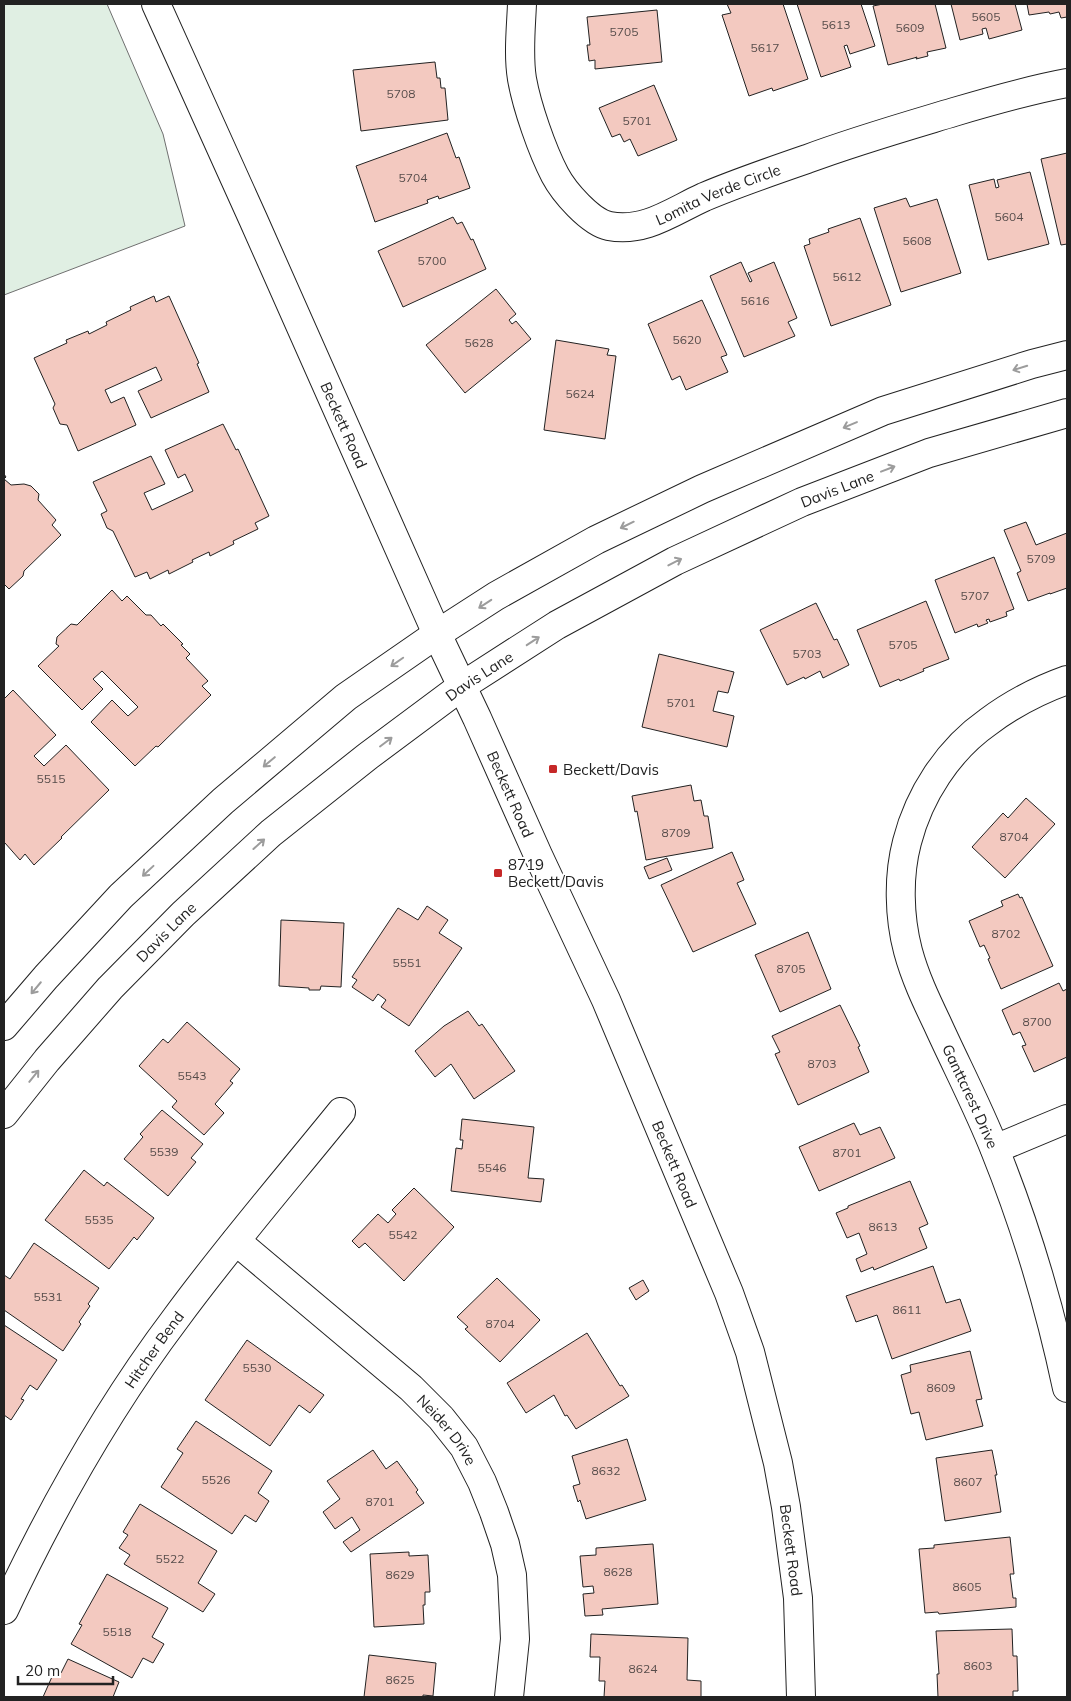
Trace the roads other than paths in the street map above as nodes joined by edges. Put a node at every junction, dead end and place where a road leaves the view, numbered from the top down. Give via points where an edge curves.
1 (156, 4) edge
2 (522, 4) edge
3 (1067, 83) edge
4 (1067, 355) edge
5 (1067, 413) edge
6 (437, 634) junction
7 (1067, 680) edge
8 (462, 686) junction
9 (4, 1026) edge
10 (341, 1112) dead end
11 (4, 1114) edge
12 (1067, 1119) edge
13 (995, 1149) junction
14 (236, 1241) junction
15 (1067, 1388) edge
16 (4, 1610) edge
17 (509, 1697) edge
18 (801, 1697) edge

1 - 6 street, Beckett Road
2 - 3 street, Lomita Verde Circle via 522,78 547,156 556,176 577,204 607,226 649,224 705,197 884,132 1015,94
4 -> 6 street via 883,411 734,474 596,540
8 -> 5 street, Davis Lane via 557,625 676,561 802,502 929,453
6 - 8 street, Beckett Road
6 -> 9 street via 346,698 222,801 121,896
7 - 13 street, Ganttcrest Drive via 1018,702 986,722 963,744 932,783 907,842 902,875 902,915 908,950 919,986
11 -> 8 street, Davis Lane via 104,995 183,914 272,833
8 - 18 street, Beckett Road via 606,1000 750,1352 778,1462 792,1542 798,1598
10 - 14 street, Hitcher Bend
12 - 13 street
13 - 15 street, Ganttcrest Drive via 1043,1292
14 - 16 street, Hitcher Bend via 122,1394 53,1512
14 - 17 street, Neider Drive via 411,1388 464,1447 494,1512 512,1575 515,1639

